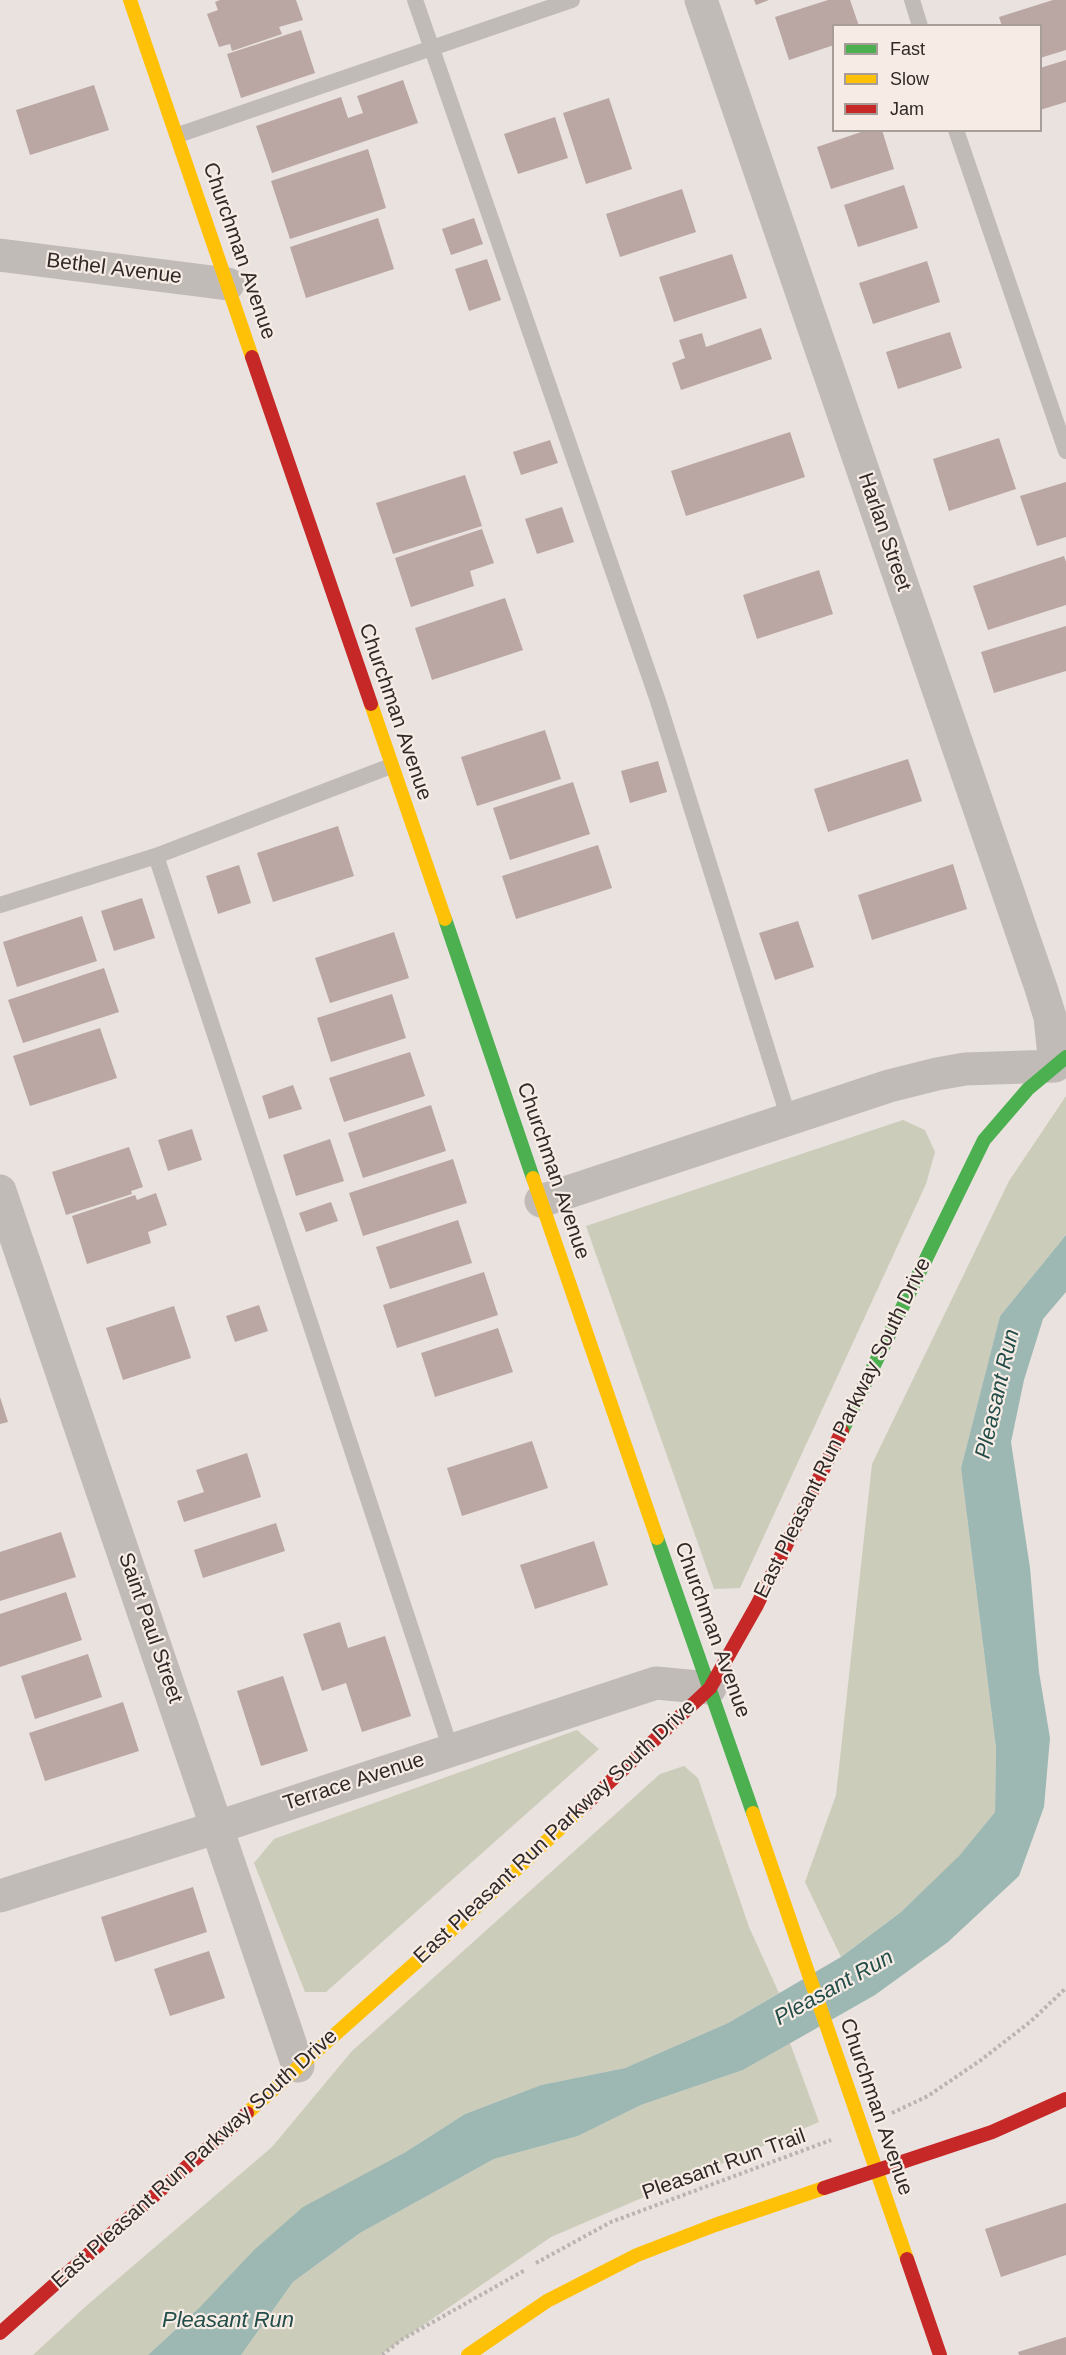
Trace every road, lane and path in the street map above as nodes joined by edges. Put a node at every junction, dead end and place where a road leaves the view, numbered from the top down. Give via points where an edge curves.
1 (130, 0) edge
2 (415, 0) edge
3 (572, 0) edge
4 (701, 0) edge
5 (912, 0) edge
6 (919, 24) edge
7 (432, 48) junction
8 (957, 132) edge
9 (178, 135) junction
10 (0, 255) edge
11 (228, 284) junction
12 (1066, 451) edge
13 (391, 766) junction
14 (156, 856) junction
15 (0, 905) edge
16 (1060, 1062) edge
17 (789, 1119) junction
18 (0, 1191) edge
19 (541, 1201) junction
20 (710, 1688) junction
21 (451, 1750) junction
22 (218, 1827) junction
23 (0, 1896) edge
24 (1066, 1988) edge
25 (298, 2066) junction
26 (1066, 2099) edge
27 (861, 2127) junction
28 (876, 2170) junction
29 (0, 2333) edge
30 (382, 2355) edge
31 (468, 2355) edge
32 (940, 2355) edge

1 - 9 main road, Churchman Avenue
2 - 7 lane
3 - 7 lane
4 - 16 street, Harlan Street via 1041,988
5 - 6 lane
7 - 9 lane
7 - 17 lane via 658,701
8 - 12 lane
9 - 11 main road, Churchman Avenue
10 - 11 street, Bethel Avenue
11 - 13 main road, Churchman Avenue
13 - 14 lane
13 - 19 main road, Churchman Avenue
14 - 15 lane
14 - 21 lane
16 - 17 street via 937,1074
16 - 20 main road, East Pleasant Run Parkway South Drive via 1013,1105 984,1140 757,1605
17 - 19 street
18 - 22 street, Saint Paul Street
19 - 20 main road, Churchman Avenue
20 - 21 street, Terrace Avenue via 657,1683
20 - 25 main road, East Pleasant Run Parkway South Drive via 450,1932
20 - 27 main road, Churchman Avenue
21 - 22 street, Terrace Avenue
22 - 23 street, Terrace Avenue
22 - 25 street, Saint Paul Street
24 - 27 path, Pleasant Run Trail via 1030,2022 928,2096
25 - 29 main road, East Pleasant Run Parkway South Drive
26 - 28 main road via 992,2132
27 - 28 main road, Churchman Avenue
27 - 30 path, Pleasant Run Trail via 611,2222 411,2334
28 - 31 main road via 637,2255 547,2301
28 - 32 main road, Churchman Avenue

